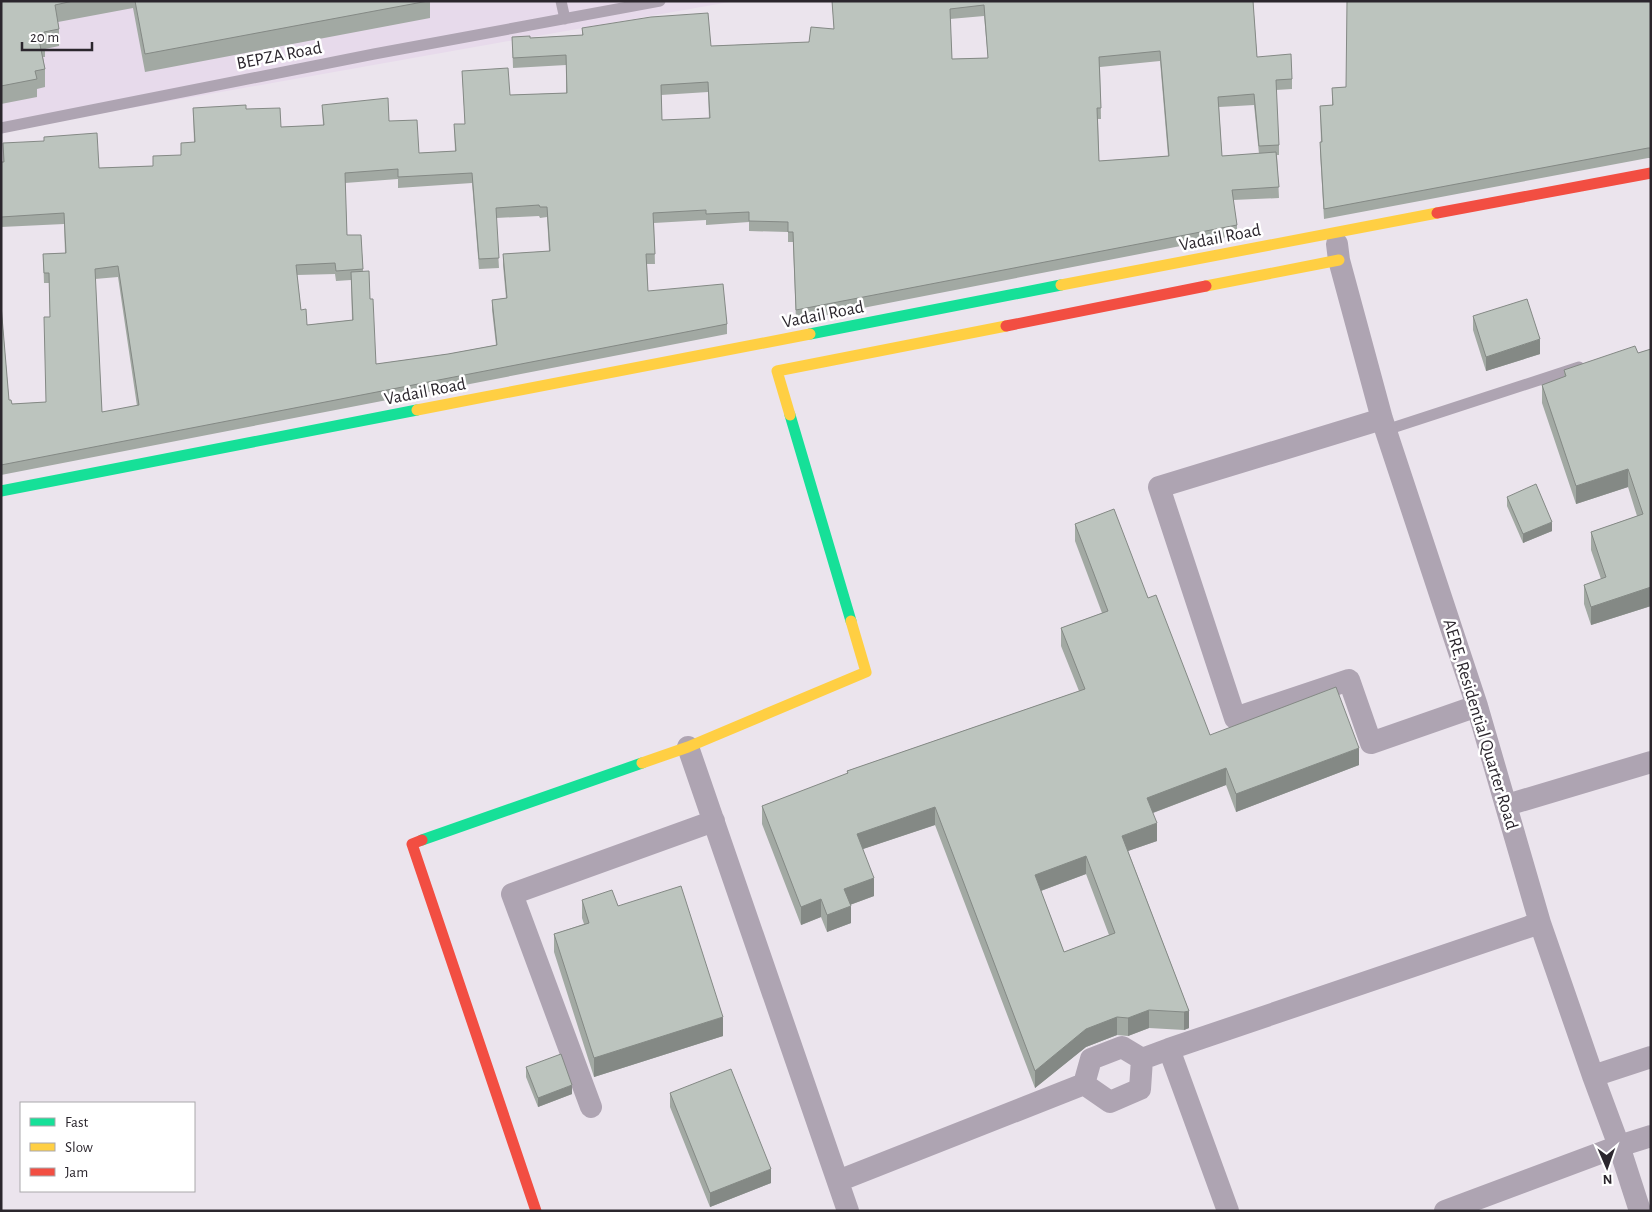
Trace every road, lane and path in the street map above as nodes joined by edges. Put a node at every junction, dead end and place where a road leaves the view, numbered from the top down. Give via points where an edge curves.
1 (561, 1) edge
2 (660, 1) edge
3 (565, 19) junction
4 (1, 128) edge
5 (1651, 173) edge
6 (1336, 234) junction
7 (1339, 260) junction
8 (1585, 364) edge
9 (1384, 424) junction
10 (1, 491) edge
11 (1477, 706) junction
12 (688, 748) junction
13 (1651, 762) edge
14 (1507, 805) junction
15 (714, 821) junction
16 (1540, 923) junction
17 (1169, 1049) junction
18 (1651, 1057) edge
19 (1142, 1059) junction
20 (1593, 1076) junction
21 (1084, 1084) junction
22 (591, 1107) dead end
23 (1651, 1136) edge
24 (1619, 1146) junction
25 (838, 1181) junction
26 (536, 1211) edge
27 (848, 1211) edge
28 (1228, 1211) edge
29 (1445, 1211) edge
30 (1640, 1211) edge

1 - 3 lane
2 - 3 lane, BEPZA Road
3 - 4 lane, BEPZA Road
5 - 6 street, Vadail Road
6 - 7 street, AERE, Residential Quarter Road
6 - 10 street, Vadail Road
7 - 9 street, AERE, Residential Quarter Road
7 - 12 street via 777,371 866,672
8 - 9 lane
9 - 11 street, AERE, Residential Quarter Road
9 - 11 street via 1159,487 1228,699 1235,718 1349,680 1371,743
11 - 14 street, AERE, Residential Quarter Road
12 - 15 street
12 - 26 street via 412,844
13 - 14 street
14 - 16 street, AERE, Residential Quarter Road
15 - 22 street via 512,894
15 - 25 street
16 - 17 street
16 - 20 street, AERE, Residential Quarter Road
17 - 19 street
17 - 28 street
18 - 20 street
19 - 21 street via 1122,1047 1091,1059
19 - 21 street via 1140,1089 1110,1102
20 - 24 street, AERE, Residential Quarter Road
21 - 25 street
23 - 24 street
24 - 29 street
24 - 30 street, AERE, Residential Quarter Road
25 - 27 street

